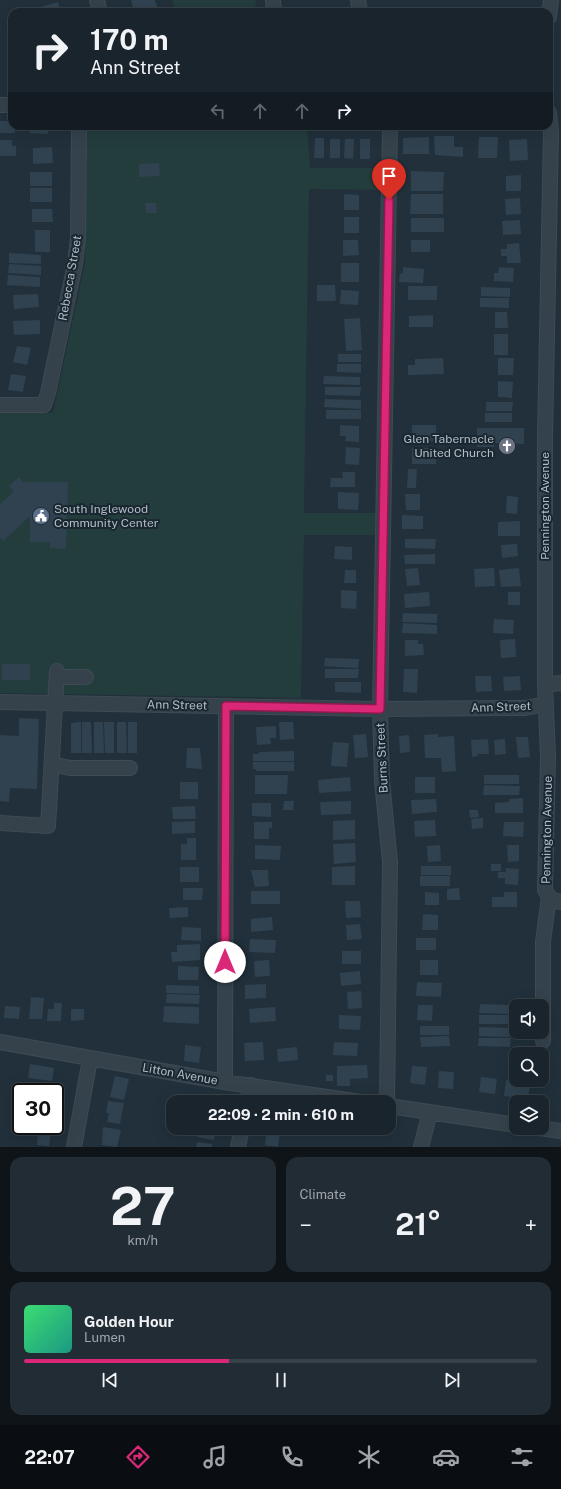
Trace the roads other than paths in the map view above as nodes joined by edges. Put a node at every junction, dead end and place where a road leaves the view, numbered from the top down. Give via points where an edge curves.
1 (79, 130) edge
2 (390, 130) edge
3 (549, 130) edge
4 (0, 405) edge
5 (86, 677) dead end
6 (561, 683) edge
7 (545, 685) junction
8 (0, 702) edge
9 (56, 703) junction
10 (546, 704) junction
11 (226, 706) junction
12 (380, 709) junction
13 (52, 764) junction
14 (130, 768) dead end
15 (0, 823) edge
16 (555, 899) edge
17 (543, 1041) dead end
18 (0, 1042) edge
19 (90, 1059) junction
20 (225, 1082) junction
21 (250, 1085) junction
22 (248, 1095) edge
23 (315, 1095) edge
24 (387, 1095) edge
25 (396, 1107) edge
26 (430, 1112) junction
27 (509, 1123) edge
28 (549, 1129) edge
29 (561, 1131) edge
30 (241, 1135) edge
31 (74, 1147) edge
32 (238, 1147) edge
33 (421, 1147) edge

1 - 4 street, Rebecca Street via 78,238 72,280 44,405
2 - 12 street, Burns Street
3 - 7 street, Pennington Avenue
5 - 9 street via 57,674
6 - 7 street
7 - 10 street, Pennington Avenue
8 - 9 street, Ann Street
9 - 11 street, Ann Street
9 - 13 street
10 - 12 street, Ann Street via 525,708
10 - 16 street, Pennington Avenue via 548,756 545,890
11 - 12 street, Ann Street
11 - 20 street
12 - 24 street, Burns Street via 382,781 390,862
13 - 14 street via 70,768
13 - 15 street via 48,826
16 - 17 street, Pennington Avenue via 543,942
18 - 19 street, Litton Avenue
19 - 20 street, Litton Avenue
19 - 31 street
20 - 21 street, Litton Avenue
21 - 22 street
21 - 23 street, Litton Avenue
25 - 26 street
26 - 27 street
26 - 33 street
28 - 29 street
30 - 32 street

